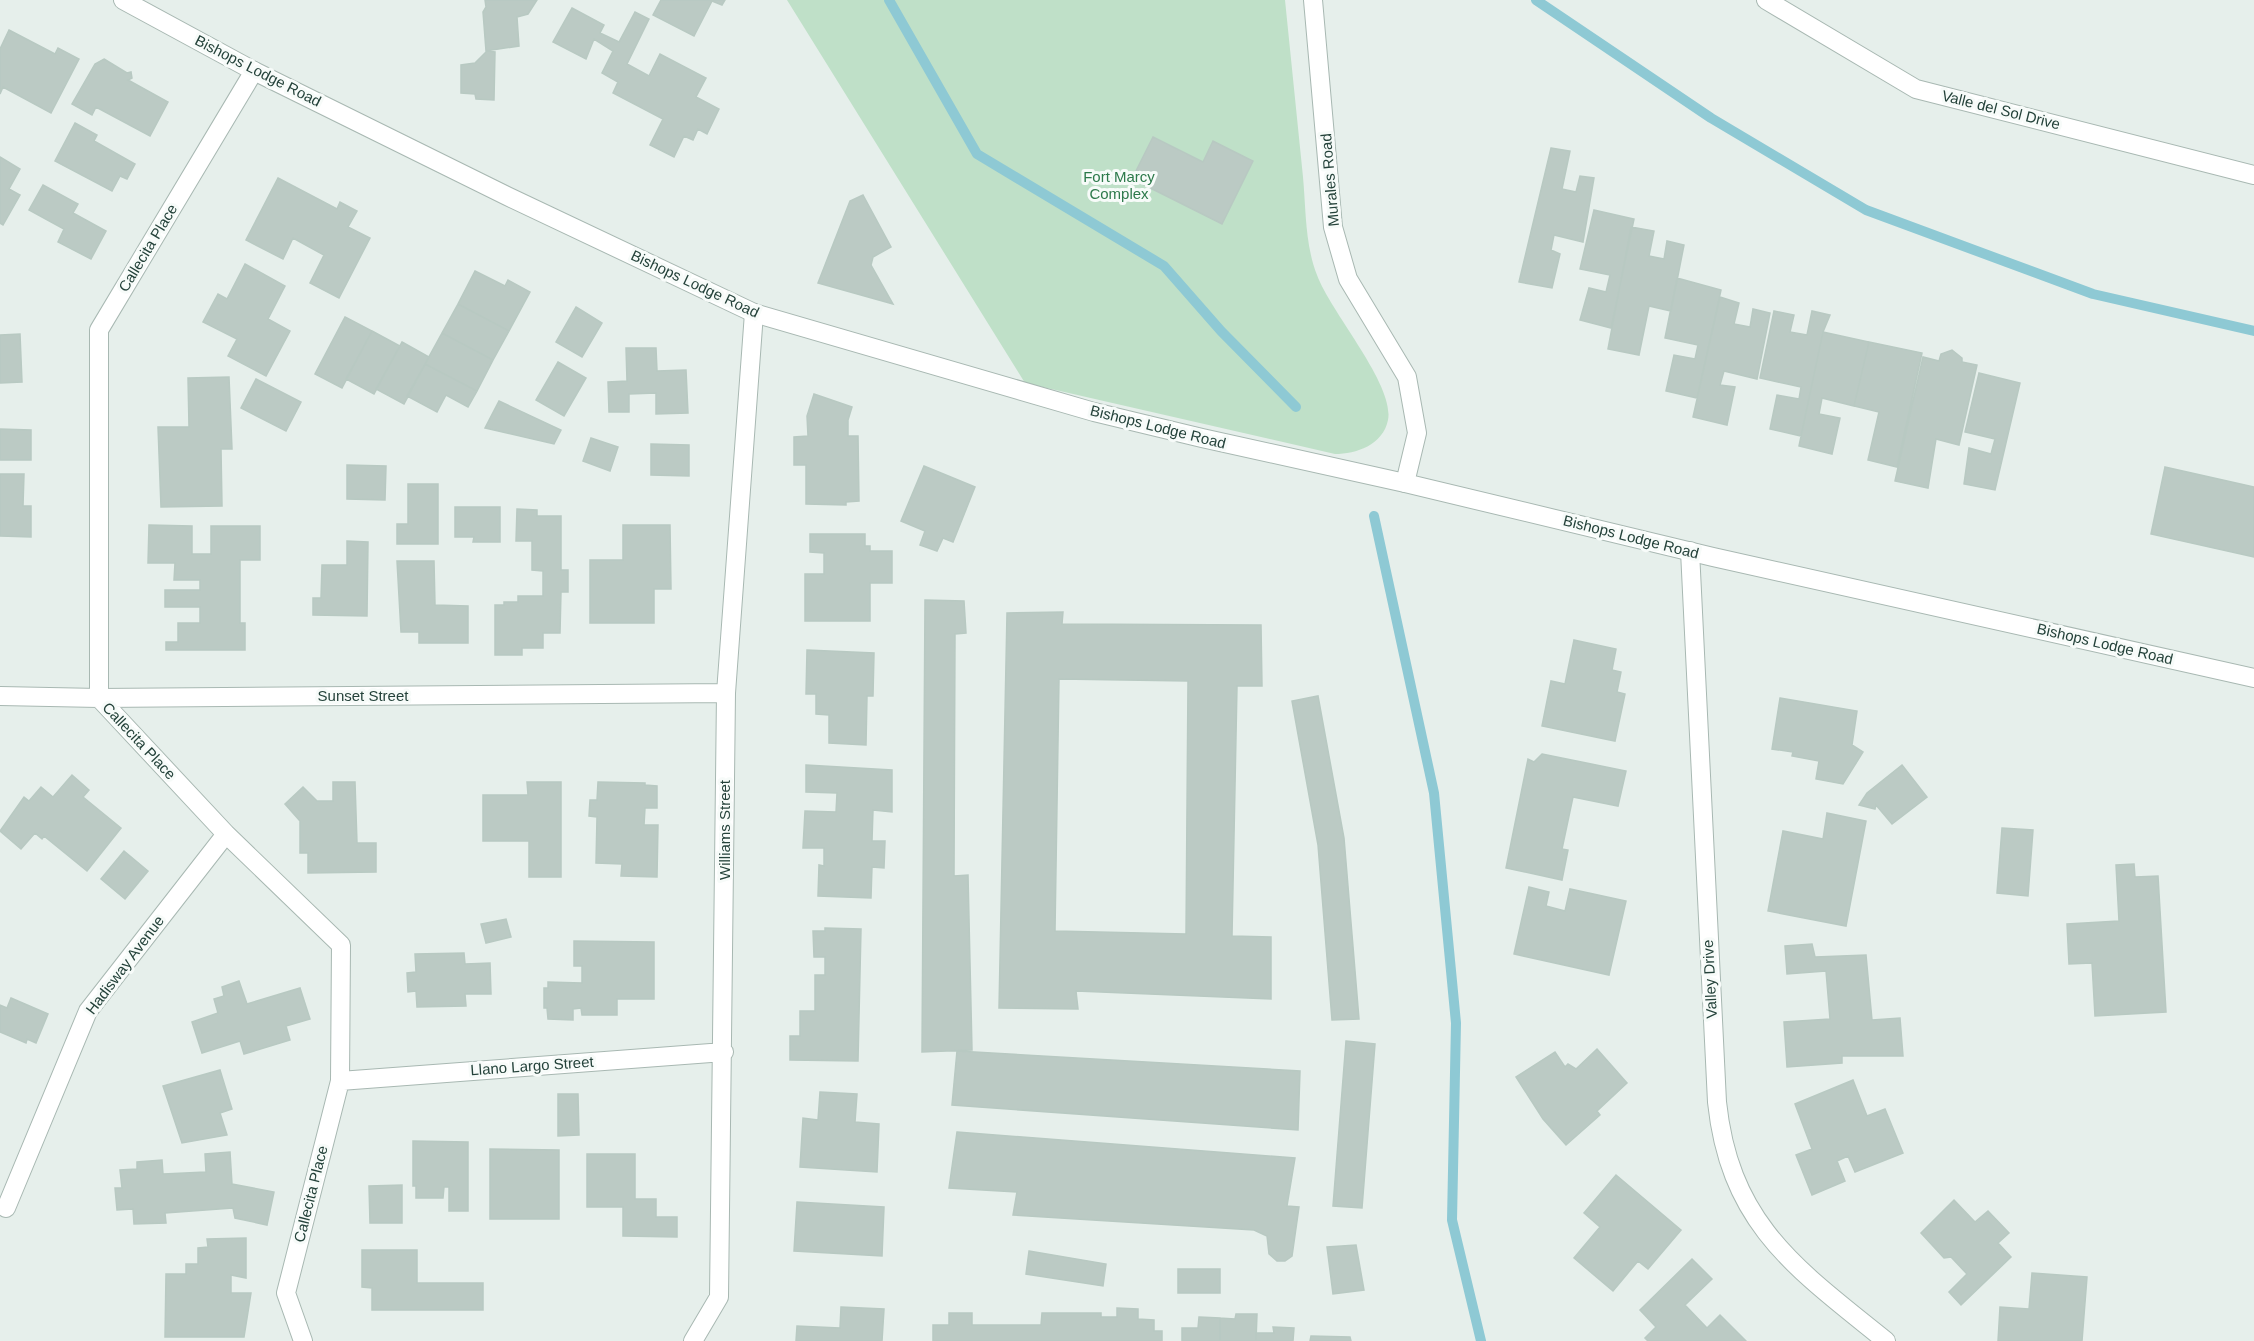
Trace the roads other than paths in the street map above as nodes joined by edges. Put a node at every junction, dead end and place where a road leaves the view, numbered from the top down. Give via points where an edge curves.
1 (123, 0) edge
2 (1313, 0) edge
3 (1766, 0) edge
4 (254, 71) junction
5 (2254, 174) edge
6 (754, 313) junction
7 (1405, 483) junction
8 (1690, 551) junction
9 (2254, 678) edge
10 (726, 693) junction
11 (0, 696) edge
12 (99, 698) junction
13 (226, 834) junction
14 (723, 1052) junction
15 (340, 1081) junction
16 (6, 1209) dead end
17 (303, 1341) edge
18 (693, 1341) edge
19 (1886, 1341) edge

1 - 4 street, Bishops Lodge Road
2 - 7 street, Murales Road via 1333,227 1348,279 1407,378 1417,433
3 - 5 street, Valle del Sol Drive via 1916,89
4 - 6 street, Bishops Lodge Road
4 - 12 street, Callecita Place via 99,330
6 - 7 street, Bishops Lodge Road via 1094,412
6 - 10 street, Williams Street
7 - 8 street, Bishops Lodge Road
8 - 9 street, Bishops Lodge Road
8 - 19 street, Valley Drive via 1706,917 1717,1102 1725,1154 1745,1203 1776,1245 1809,1279
10 - 12 street, Sunset Street
10 - 14 street, Williams Street
11 - 12 street, Sunset Street
12 - 13 street, Callecita Place
13 - 15 street, Callecita Place via 342,945
13 - 16 street, Hadisway Avenue via 88,1011
14 - 15 street, Llano Largo Street
14 - 18 street, Williams Street via 719,1297
15 - 17 street, Callecita Place via 286,1293

